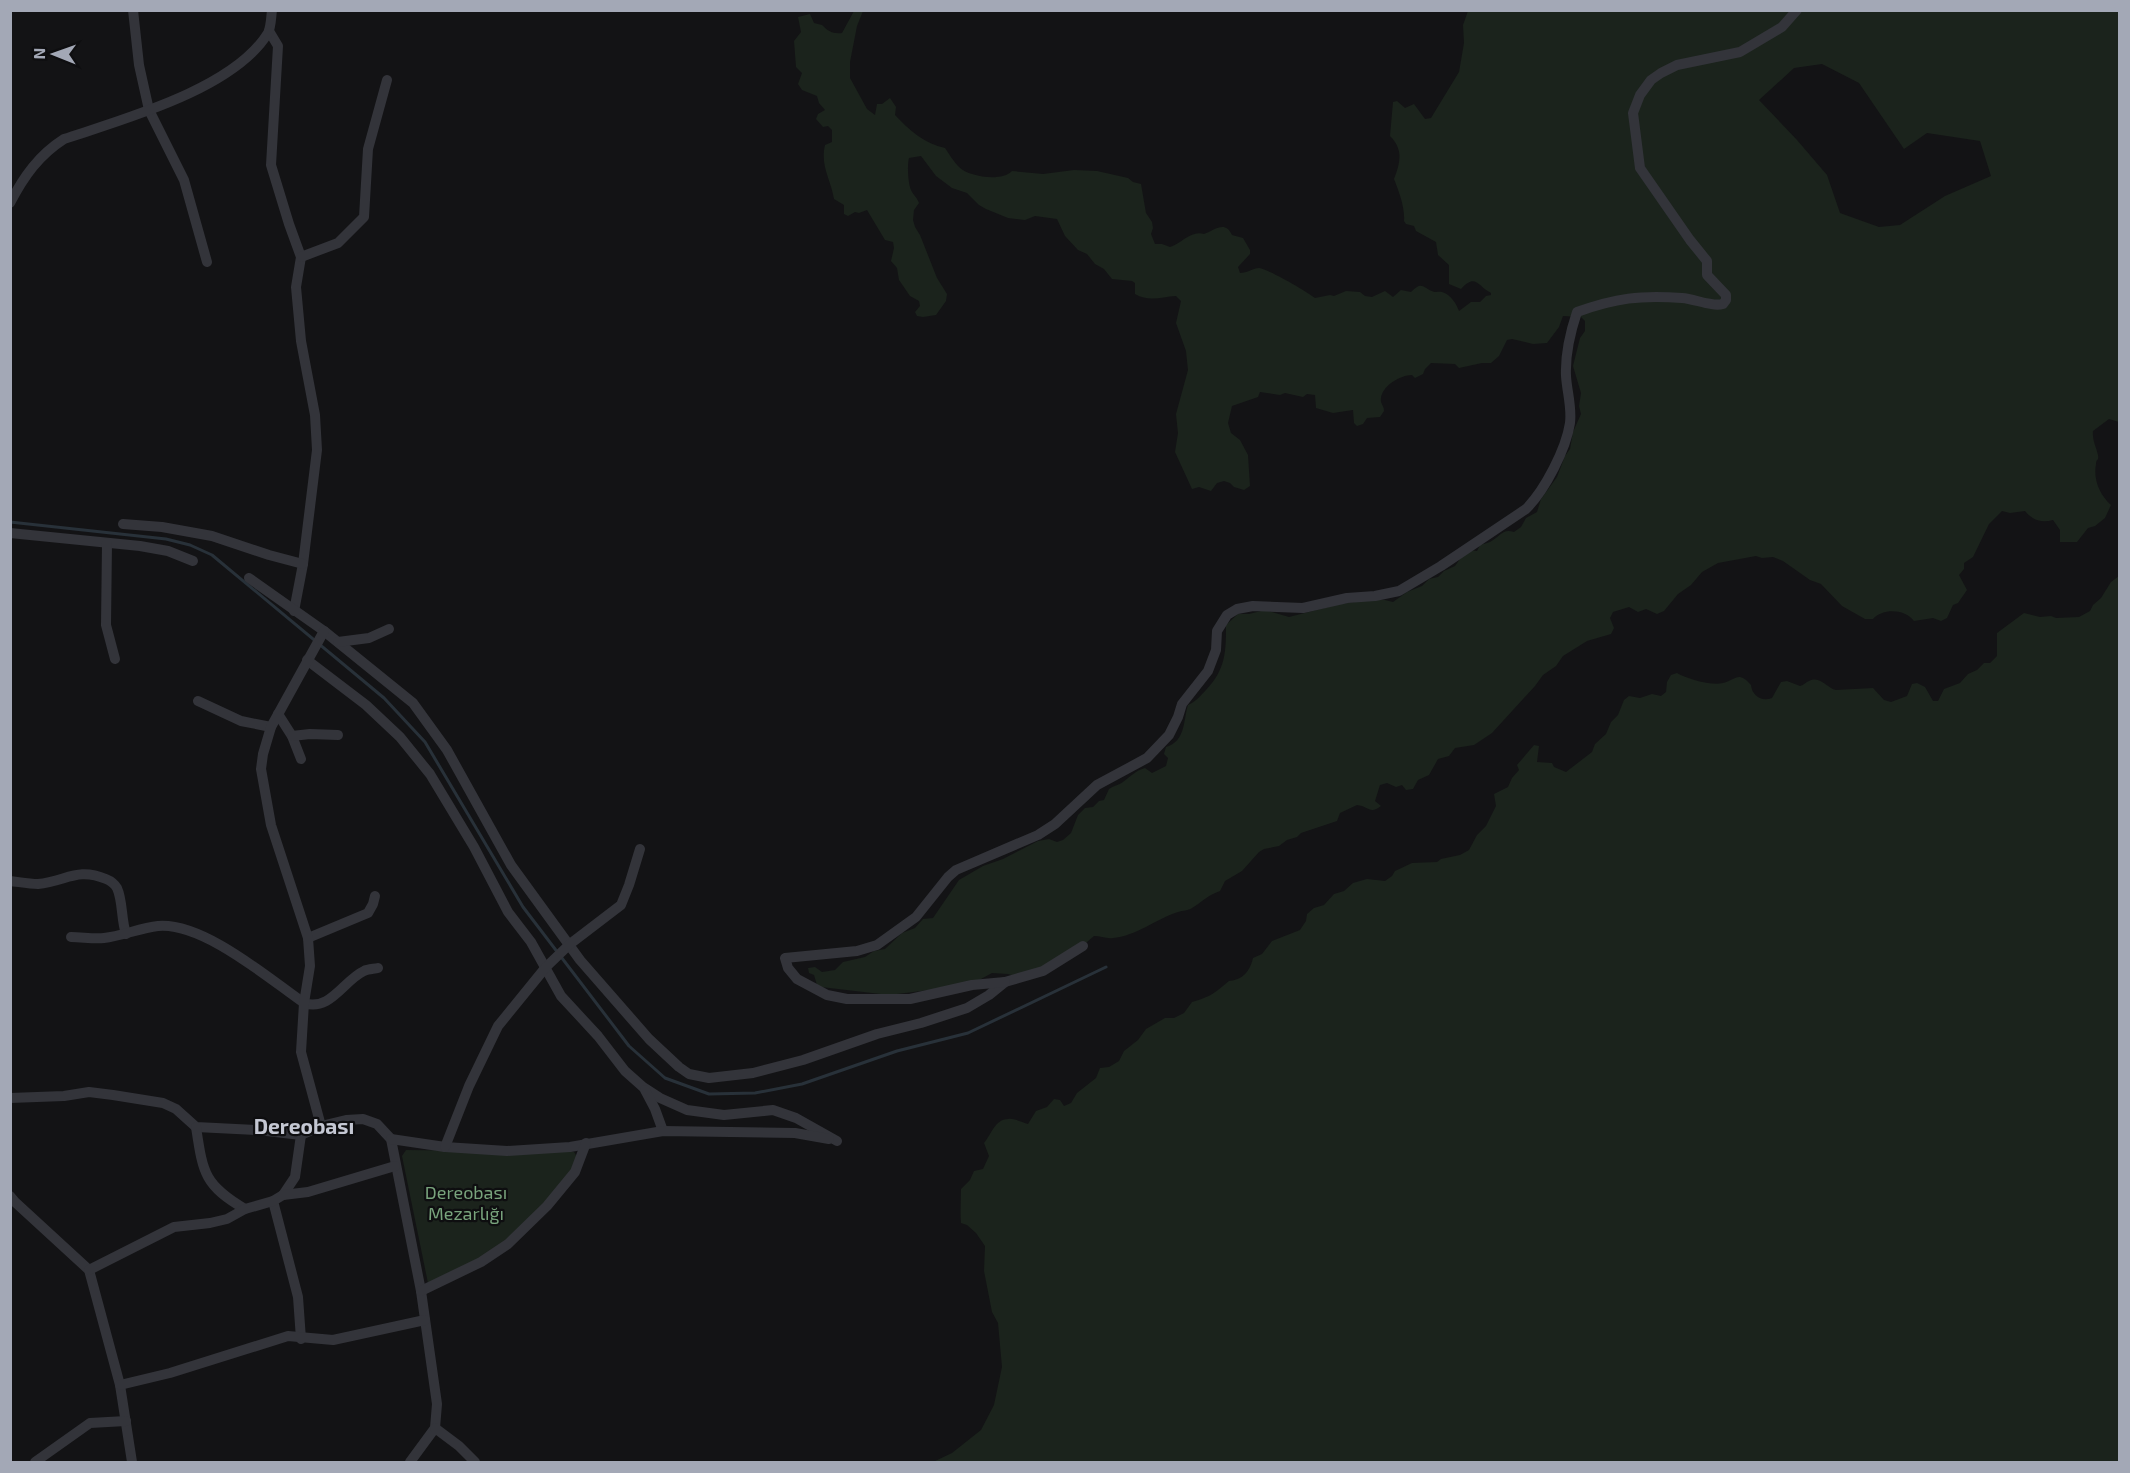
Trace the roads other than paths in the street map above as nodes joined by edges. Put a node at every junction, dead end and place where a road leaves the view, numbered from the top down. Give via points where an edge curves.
1 (133, 10) edge
2 (272, 10) edge
3 (1797, 10) edge
4 (269, 31) junction
5 (387, 80) dead end
6 (149, 110) junction
7 (10, 203) edge
8 (301, 257) junction
9 (207, 262) dead end
10 (123, 524) dead end
11 (10, 533) edge
12 (107, 543) junction
13 (194, 561) dead end
14 (303, 564) junction
15 (249, 578) dead end
16 (294, 610) junction
17 (389, 629) dead end
18 (324, 632) junction
19 (338, 642) junction
20 (115, 659) dead end
21 (307, 660) junction
22 (198, 701) dead end
23 (278, 714) junction
24 (271, 727) junction
25 (338, 735) dead end
26 (292, 736) junction
27 (301, 759) dead end
28 (640, 849) dead end
29 (10, 880) edge
30 (375, 896) dead end
31 (126, 934) junction
32 (72, 937) dead end
33 (308, 938) junction
34 (570, 944) junction
35 (1083, 946) dead end
36 (546, 967) junction
37 (378, 968) dead end
38 (1005, 982) junction
39 (304, 1003) junction
40 (643, 1087) junction
41 (10, 1098) edge
42 (321, 1126) junction
43 (196, 1127) junction
44 (663, 1131) junction
45 (300, 1135) junction
46 (391, 1139) junction
47 (586, 1143) junction
48 (445, 1147) junction
49 (395, 1166) junction
50 (278, 1198) junction
51 (12, 1201) edge
52 (245, 1209) junction
53 (89, 1270) junction
54 (421, 1291) junction
55 (425, 1320) junction
56 (301, 1339) junction
57 (120, 1385) junction
58 (126, 1421) junction
59 (435, 1428) junction
60 (35, 1462) edge
61 (132, 1462) edge
62 (410, 1462) edge
63 (475, 1462) edge

1 - 6 street
2 - 4 street
3 - 38 street via 1782,27 1740,52 1661,72 1640,95 1633,114 1640,168 1707,261 1707,275 1726,295 1726,300 1712,305 1691,299 1631,298 1576,312 1566,360 1570,424 1544,487 1526,509 1399,591 1303,608 1268,605 1237,609 1227,615 1217,631 1216,650 1208,671 1182,704 1169,735 1147,758 1097,785 1055,824 1038,834 956,870 916,917 877,945 857,951 786,958 797,979 827,995 847,999 910,999
4 - 6 street via 228,72
4 - 8 street via 278,46 271,165
5 - 8 street via 368,149 364,217 338,243
6 - 7 street via 64,139 49,149 29,171
6 - 9 street via 184,180
8 - 14 street via 296,287 317,450
10 - 14 street via 212,536
11 - 12 street
12 - 13 street via 168,551
12 - 20 street via 106,625
14 - 16 street
15 - 16 street
16 - 18 street
17 - 19 street via 369,638
18 - 19 street
18 - 21 street
19 - 34 street via 412,703 447,750 510,865
21 - 23 street
21 - 36 street via 366,705 430,774 508,912
22 - 24 street via 241,721
23 - 24 street
23 - 26 street
24 - 33 street via 261,769 271,825
25 - 26 street
26 - 27 street
28 - 34 street via 621,904
29 - 31 street via 35,884 82,873 111,881 118,892
30 - 33 street via 368,913
31 - 32 street
31 - 39 street via 173,926 215,941
33 - 39 street via 310,966
34 - 36 street
34 - 38 street via 665,1056 689,1074 709,1078 782,1066 921,1023 958,1011
35 - 38 street via 1043,971
36 - 40 street via 561,996
36 - 48 street via 498,1026
37 - 39 street via 365,971 323,1002
39 - 42 street via 302,1052
40 - 44 street
40 - 44 street via 687,1110 724,1114 773,1110 837,1141 795,1132
41 - 43 street via 89,1092 113,1095 163,1103
42 - 45 street
42 - 46 street via 363,1119 377,1124
43 - 45 street
43 - 52 street via 209,1182
44 - 47 street
45 - 50 street via 295,1177
46 - 48 street
46 - 49 street
47 - 48 street via 507,1151
47 - 54 street via 575,1172 508,1244 481,1262
49 - 50 street
49 - 54 street
50 - 52 street
50 - 56 street via 298,1298
51 - 53 street
52 - 53 street via 227,1219 174,1227
53 - 57 street
54 - 55 street
55 - 56 street via 333,1340
55 - 59 street via 437,1404
56 - 57 street via 288,1336
57 - 58 street
58 - 60 street via 90,1423
58 - 61 street
59 - 62 street
59 - 63 street

